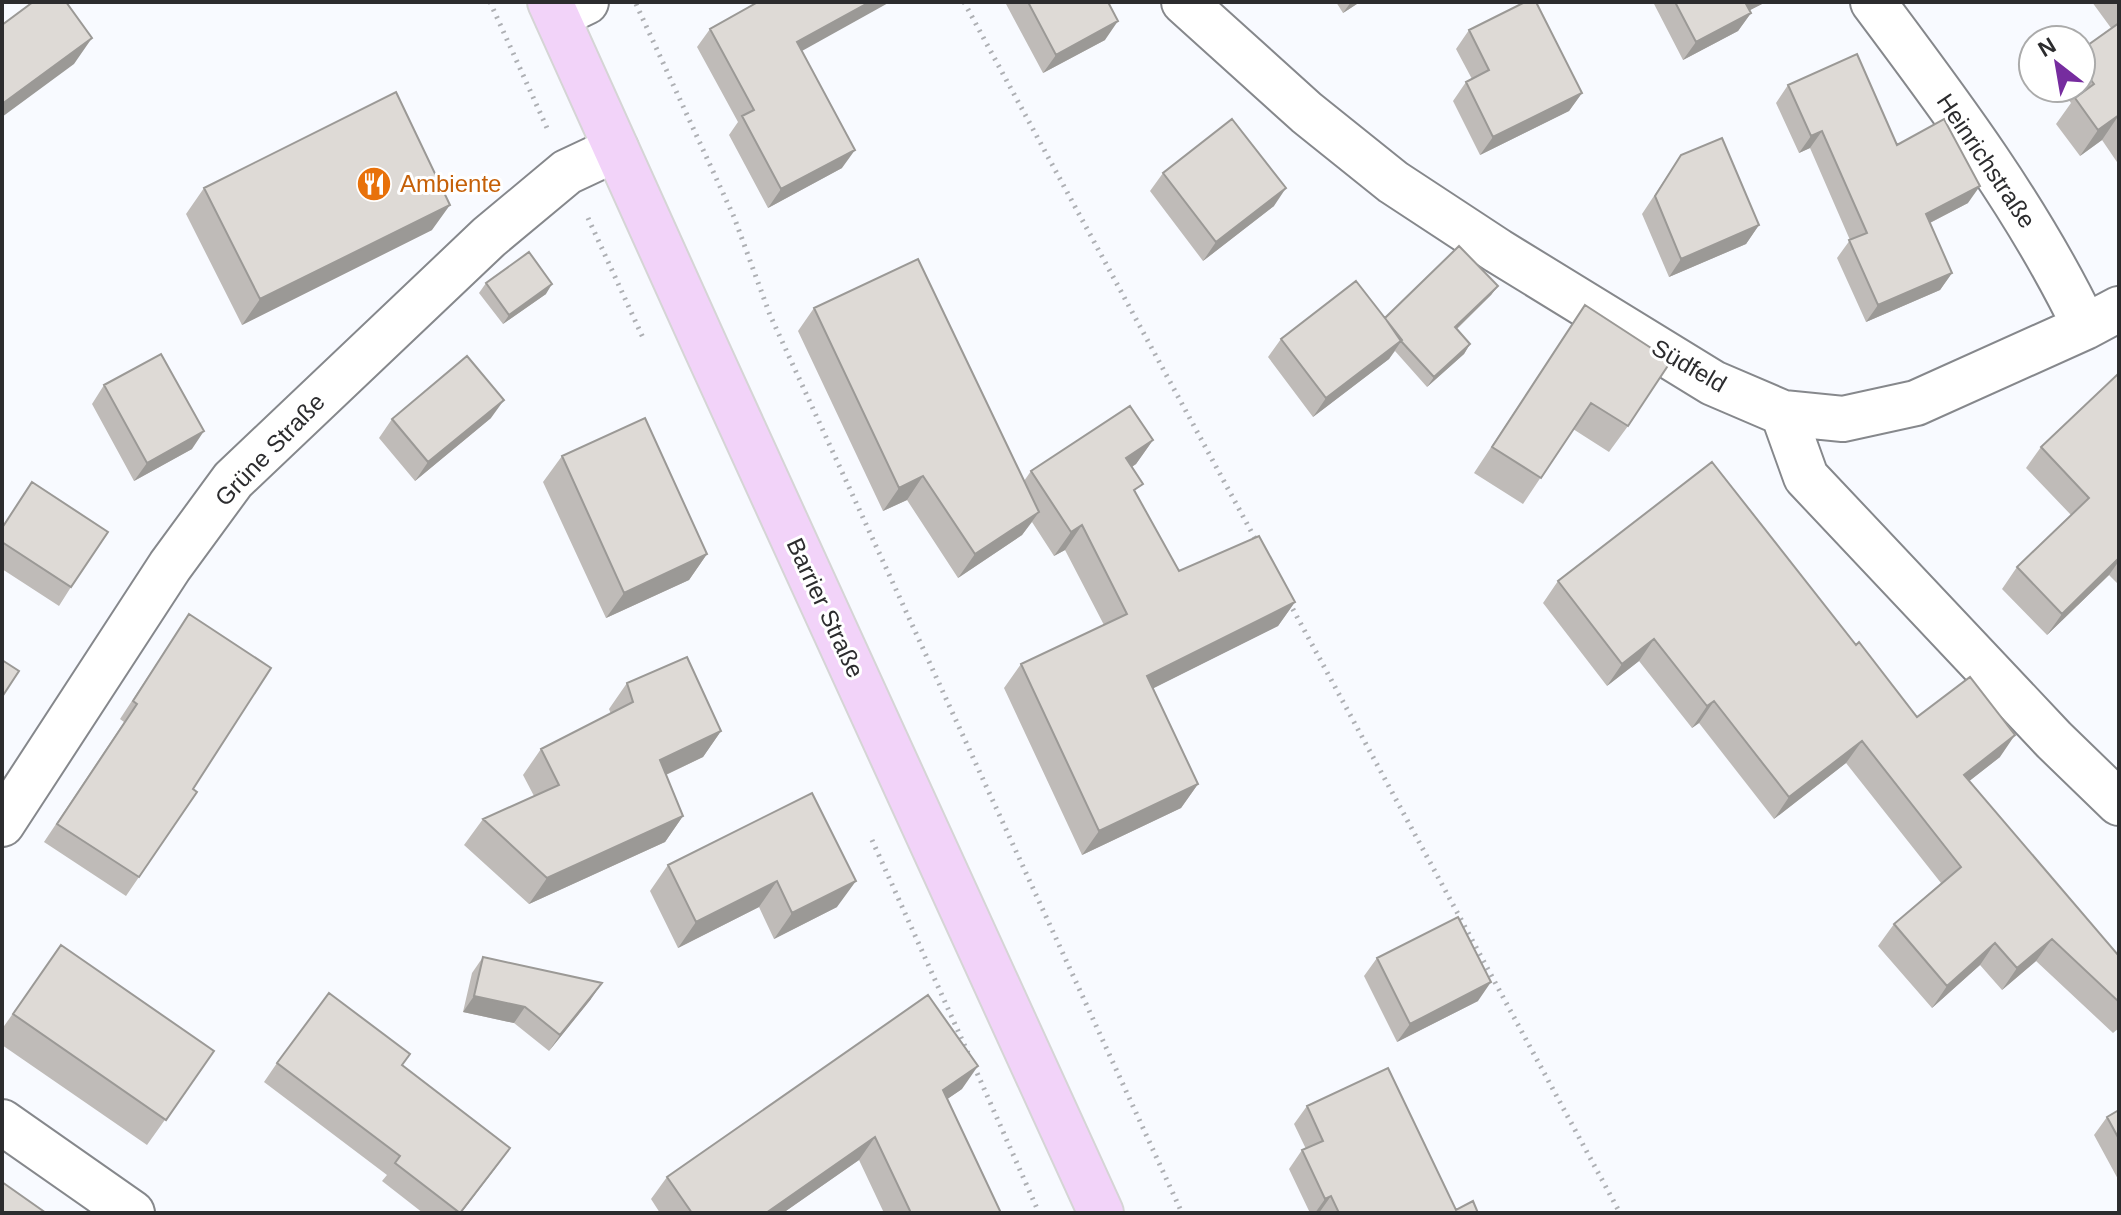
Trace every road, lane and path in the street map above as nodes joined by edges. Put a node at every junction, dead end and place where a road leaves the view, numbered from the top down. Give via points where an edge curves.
1 (490, 2) edge
2 (636, 2) edge
3 (964, 2) edge
4 (1184, 2) edge
5 (1873, 2) edge
6 (564, 7) edge
7 (616, 149) junction
8 (567, 172) junction
9 (2102, 318) edge
10 (646, 343) dead end
11 (1783, 413) junction
12 (1258, 545) edge
13 (1289, 601) edge
14 (2119, 803) edge
15 (2, 824) edge
16 (867, 830) dead end
17 (2, 1122) edge
18 (132, 1213) edge
19 (1039, 1213) edge
20 (1101, 1213) edge
21 (1182, 1213) edge
22 (1620, 1213) edge

1 - 8 path
2 - 21 path via 734,217 770,315
3 - 12 path
4 - 11 street, Südfeld via 1393,182 1713,383
5 - 9 street, Heinrichstraße via 2004,183 2062,280
6 - 7 main road, Barrier Straße
7 - 8 street, Grüne Straße
7 - 20 main road, Barrier Straße
8 - 10 path
8 - 15 street, Grüne Straße via 489,237 233,480 170,566
9 - 11 street, Südfeld via 1916,403 1843,419
11 - 14 street via 1806,477
13 - 22 path
16 - 19 path
17 - 18 street

